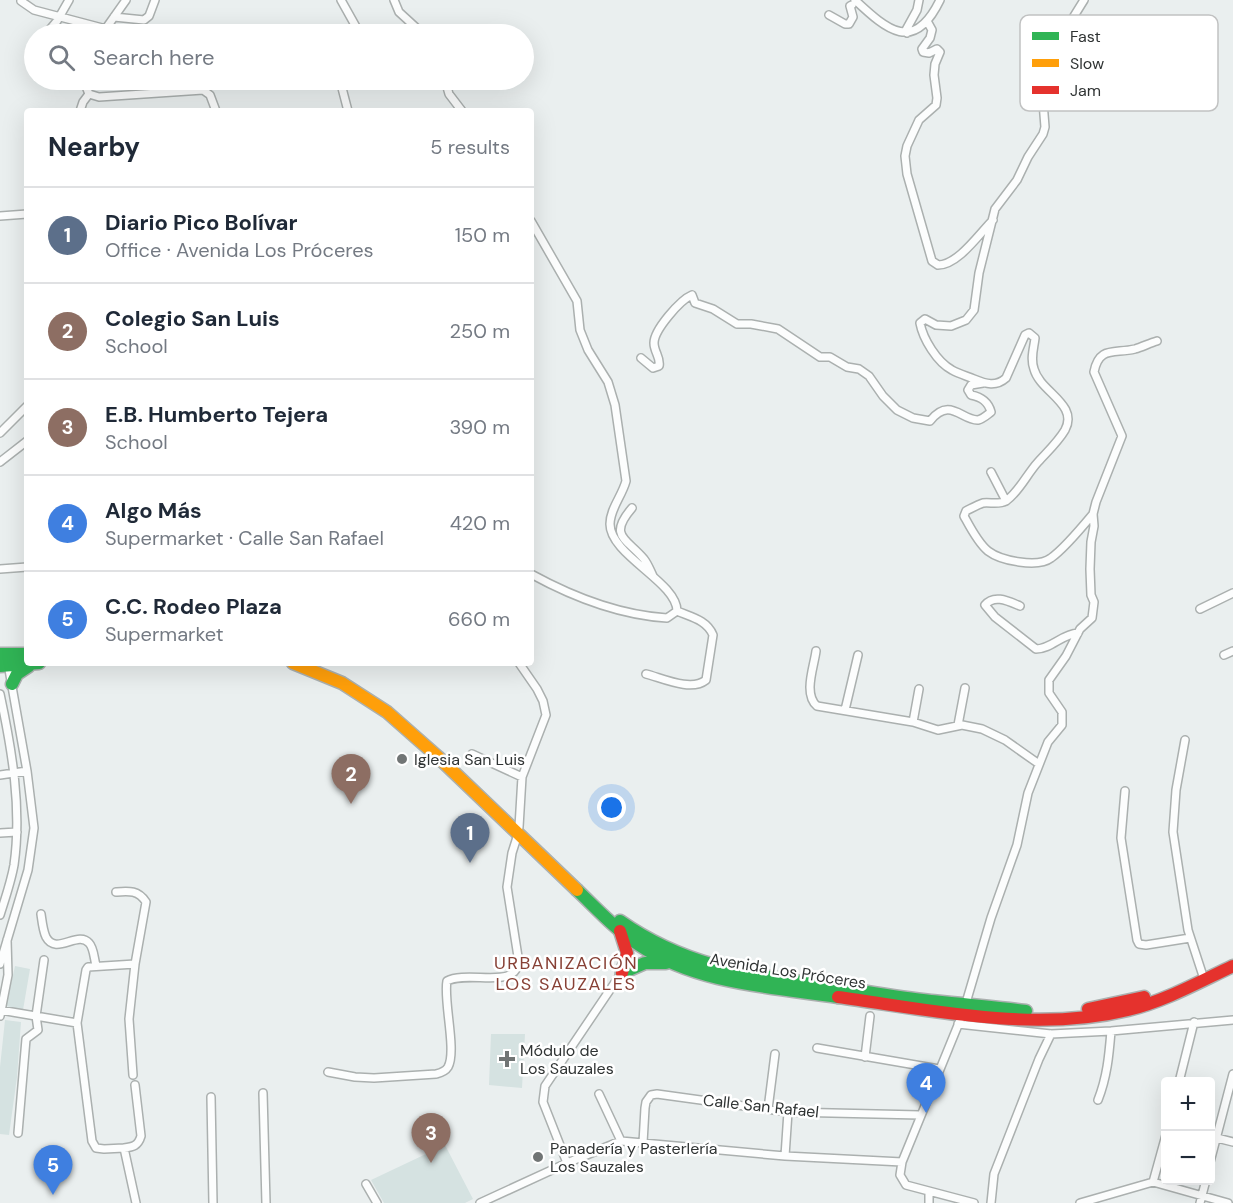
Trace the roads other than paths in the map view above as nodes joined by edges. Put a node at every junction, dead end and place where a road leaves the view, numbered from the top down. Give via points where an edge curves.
1 (69, 0) edge
2 (126, 0) edge
3 (155, 0) edge
4 (341, 0) edge
5 (394, 0) edge
6 (919, 0) edge
7 (940, 0) edge
8 (1084, 0) edge
9 (21, 1) edge
10 (851, 3) edge
11 (829, 15) dead end
12 (1075, 15) edge
13 (60, 17) junction
14 (114, 17) junction
15 (927, 21) junction
16 (54, 24) edge
17 (81, 24) edge
18 (109, 24) edge
19 (354, 24) edge
20 (412, 24) edge
21 (907, 33) junction
22 (87, 90) edge
23 (203, 90) edge
24 (203, 90) edge
25 (343, 90) edge
26 (448, 90) edge
27 (89, 94) junction
28 (81, 108) edge
29 (215, 108) edge
30 (347, 108) edge
31 (460, 108) edge
32 (1044, 111) edge
33 (24, 214) edge
34 (0, 216) edge
35 (993, 220) junction
36 (534, 226) edge
37 (1157, 341) dead end
38 (641, 358) dead end
39 (984, 383) junction
40 (24, 409) edge
41 (0, 433) edge
42 (24, 443) edge
43 (0, 462) edge
44 (991, 472) dead end
45 (1006, 501) junction
46 (632, 508) dead end
47 (1093, 514) junction
48 (24, 567) edge
49 (0, 569) edge
50 (534, 576) edge
51 (654, 578) junction
52 (1233, 593) edge
53 (1020, 606) dead end
54 (1200, 609) dead end
55 (677, 611) junction
56 (1078, 633) junction
57 (816, 651) dead end
58 (1233, 651) edge
59 (24, 654) edge
60 (858, 655) dead end
61 (1224, 655) dead end
62 (3, 658) edge
63 (24, 662) edge
64 (28, 666) edge
65 (300, 666) edge
66 (320, 666) edge
67 (521, 666) edge
68 (646, 674) dead end
69 (12, 684) junction
70 (965, 688) dead end
71 (918, 689) dead end
72 (0, 694) edge
73 (2, 710) edge
74 (845, 710) junction
75 (913, 722) junction
76 (958, 725) junction
77 (1185, 740) dead end
78 (472, 754) dead end
79 (1039, 764) junction
80 (27, 771) junction
81 (13, 772) junction
82 (0, 775) edge
83 (522, 777) junction
84 (1125, 791) dead end
85 (518, 830) junction
86 (16, 832) junction
87 (0, 833) edge
88 (116, 892) dead end
89 (40, 914) dead end
90 (0, 915) edge
91 (620, 931) junction
92 (7, 937) junction
93 (1190, 938) junction
94 (642, 943) junction
95 (1233, 958) edge
96 (44, 960) dead end
97 (670, 963) junction
98 (0, 964) edge
99 (135, 964) junction
100 (96, 965) junction
101 (1233, 966) edge
102 (622, 973) junction
103 (1203, 976) junction
104 (0, 1010) edge
105 (962, 1013) junction
106 (0, 1016) edge
107 (36, 1016) junction
108 (870, 1016) dead end
109 (1233, 1020) edge
110 (77, 1023) junction
111 (1194, 1023) junction
112 (1111, 1031) junction
113 (1052, 1034) junction
114 (817, 1048) dead end
115 (775, 1054) dead end
116 (865, 1057) junction
117 (939, 1069) junction
118 (328, 1071) dead end
119 (1233, 1074) edge
120 (133, 1075) dead end
121 (1180, 1077) edge
122 (135, 1085) dead end
123 (263, 1093) dead end
124 (599, 1094) dead end
125 (212, 1097) dead end
126 (1098, 1100) dead end
127 (768, 1109) junction
128 (788, 1112) junction
129 (920, 1115) junction
130 (18, 1133) dead end
131 (1217, 1138) junction
132 (621, 1141) junction
133 (1233, 1142) edge
134 (643, 1143) junction
135 (1215, 1145) edge
136 (124, 1148) junction
137 (1161, 1153) edge
138 (785, 1156) junction
139 (902, 1162) junction
140 (567, 1163) junction
141 (1153, 1182) junction
142 (366, 1184) dead end
143 (1205, 1185) edge
144 (929, 1192) junction
145 (1202, 1195) junction
146 (136, 1203) edge
147 (213, 1203) edge
148 (266, 1203) edge
149 (377, 1203) edge
150 (480, 1203) edge
151 (929, 1203) edge
152 (974, 1203) edge
153 (991, 1203) edge
154 (1080, 1203) edge
155 (1200, 1203) edge
156 (1228, 1203) edge

1 - 13 street
2 - 14 street
3 - 14 street via 144,20
4 - 19 street
5 - 20 street via 399,12
6 - 21 street
7 - 15 street
8 - 12 street
9 - 13 street via 30,8
10 - 11 street via 853,17 849,24
10 - 21 street via 890,29
13 - 16 street
13 - 17 street
14 - 18 street
15 - 21 street
15 - 35 street via 932,34 923,52 940,52 934,75 936,105 918,120 905,156 932,261 938,266 950,263
22 - 27 street
23 - 29 street via 210,94
24 - 27 street via 99,97
25 - 30 street
26 - 31 street
27 - 28 street
32 - 35 street via 1043,134 995,209
33 - 34 street
35 - 39 street via 972,313 951,326 925,319 920,323 928,343 950,370
36 - 51 street via 577,301 580,330 608,382 615,405 626,481 610,522 611,534
37 - 47 street via 1107,352 1096,362 1094,372 1122,436
38 - 39 street via 653,368 658,366 654,342 657,332 674,309 692,295 695,303 737,324 772,327 820,357 859,369 894,408 913,418 930,421 948,410 975,419 984,417 991,412 989,407 968,390 971,385
39 - 45 street via 1001,383 1006,378 1029,333 1035,338 1032,359 1037,377 1068,411 1065,429
40 - 41 street
42 - 43 street
44 - 45 street
45 - 47 street via 978,505 964,516 988,551 1029,563 1051,558
46 - 51 street via 622,519 621,534 648,564
47 - 56 street via 1090,569 1094,611
48 - 49 street
50 - 55 street via 600,605 643,616 667,618
51 - 55 street via 673,599
52 - 54 street
53 - 56 street via 995,599 985,604 1036,649
55 - 68 street via 704,622 713,634 706,680 689,684
56 - 79 street via 1049,680 1049,693 1063,718
57 - 74 street via 811,699 817,706
58 - 61 street
59 - 62 highway
60 - 74 street
62 - 63 highway
62 - 69 street
64 - 69 highway
65 - 85 highway, Avenida Los Próceres via 342,683 387,712
66 - 85 highway, Avenida Los Próceres via 382,700 435,746
67 - 83 street via 537,689 546,715
69 - 80 street
70 - 76 street
71 - 75 street
72 - 73 street
73 - 81 street
74 - 75 street
75 - 76 street via 938,730
76 - 79 street via 982,729 1005,740
77 - 93 street via 1177,778 1173,832
78 - 83 street
79 - 105 street
80 - 81 street
80 - 92 street via 34,828 28,870
81 - 82 street
81 - 86 street
83 - 85 street
84 - 93 street via 1121,838 1137,940 1146,945
85 - 91 highway, Avenida Los Próceres
85 - 94 highway, Avenida Los Próceres
85 - 118 street via 507,887 519,963 506,976 447,981 448,1067 435,1074 374,1078
86 - 87 street
86 - 90 street via 14,866
88 - 99 street via 134,891 146,902
89 - 100 street via 51,943 87,941
91 - 94 highway, Avenida Los Próceres
91 - 102 highway via 627,953
92 - 98 street
92 - 104 street via 8,975
93 - 103 street
94 - 97 highway, Avenida Los Próceres
94 - 102 street
94 - 105 highway, Avenida Los Próceres via 730,971 931,1001
95 - 103 highway, Avenida Los Próceres
96 - 107 street
97 - 102 highway via 645,963
97 - 105 highway, Avenida Los Próceres via 704,975
99 - 100 street
99 - 120 street via 129,1019
100 - 110 street via 86,970
101 - 105 highway, Avenida Los Próceres via 1179,992 1115,1014 1058,1020
102 - 140 street via 545,1086 543,1102
103 - 105 highway, Avenida Los Próceres via 1153,996 1084,1010
104 - 106 street
104 - 107 street
105 - 113 street
105 - 117 street
107 - 110 street
107 - 130 street via 38,1030 26,1039
108 - 116 street
109 - 111 street
110 - 136 street via 92,1141 96,1148
111 - 112 street
111 - 121 street
112 - 113 street
112 - 126 street via 1105,1083
113 - 153 street via 994,1174
114 - 116 street
115 - 127 street
116 - 117 street
117 - 129 street
119 - 131 street
122 - 136 street via 140,1143
123 - 148 street
124 - 132 street
125 - 147 street
127 - 128 street, Calle San Rafael
127 - 134 street, Calle San Rafael via 651,1095 645,1108
128 - 129 street, Calle San Rafael
128 - 138 street
129 - 139 street
131 - 133 street
131 - 135 street
132 - 134 street
132 - 140 street
134 - 138 street
136 - 146 street
137 - 141 street
138 - 139 street
139 - 144 street via 903,1182
140 - 150 street
141 - 145 street
141 - 154 street
142 - 149 street
143 - 145 street
144 - 151 street
144 - 152 street
145 - 155 street
145 - 156 street

